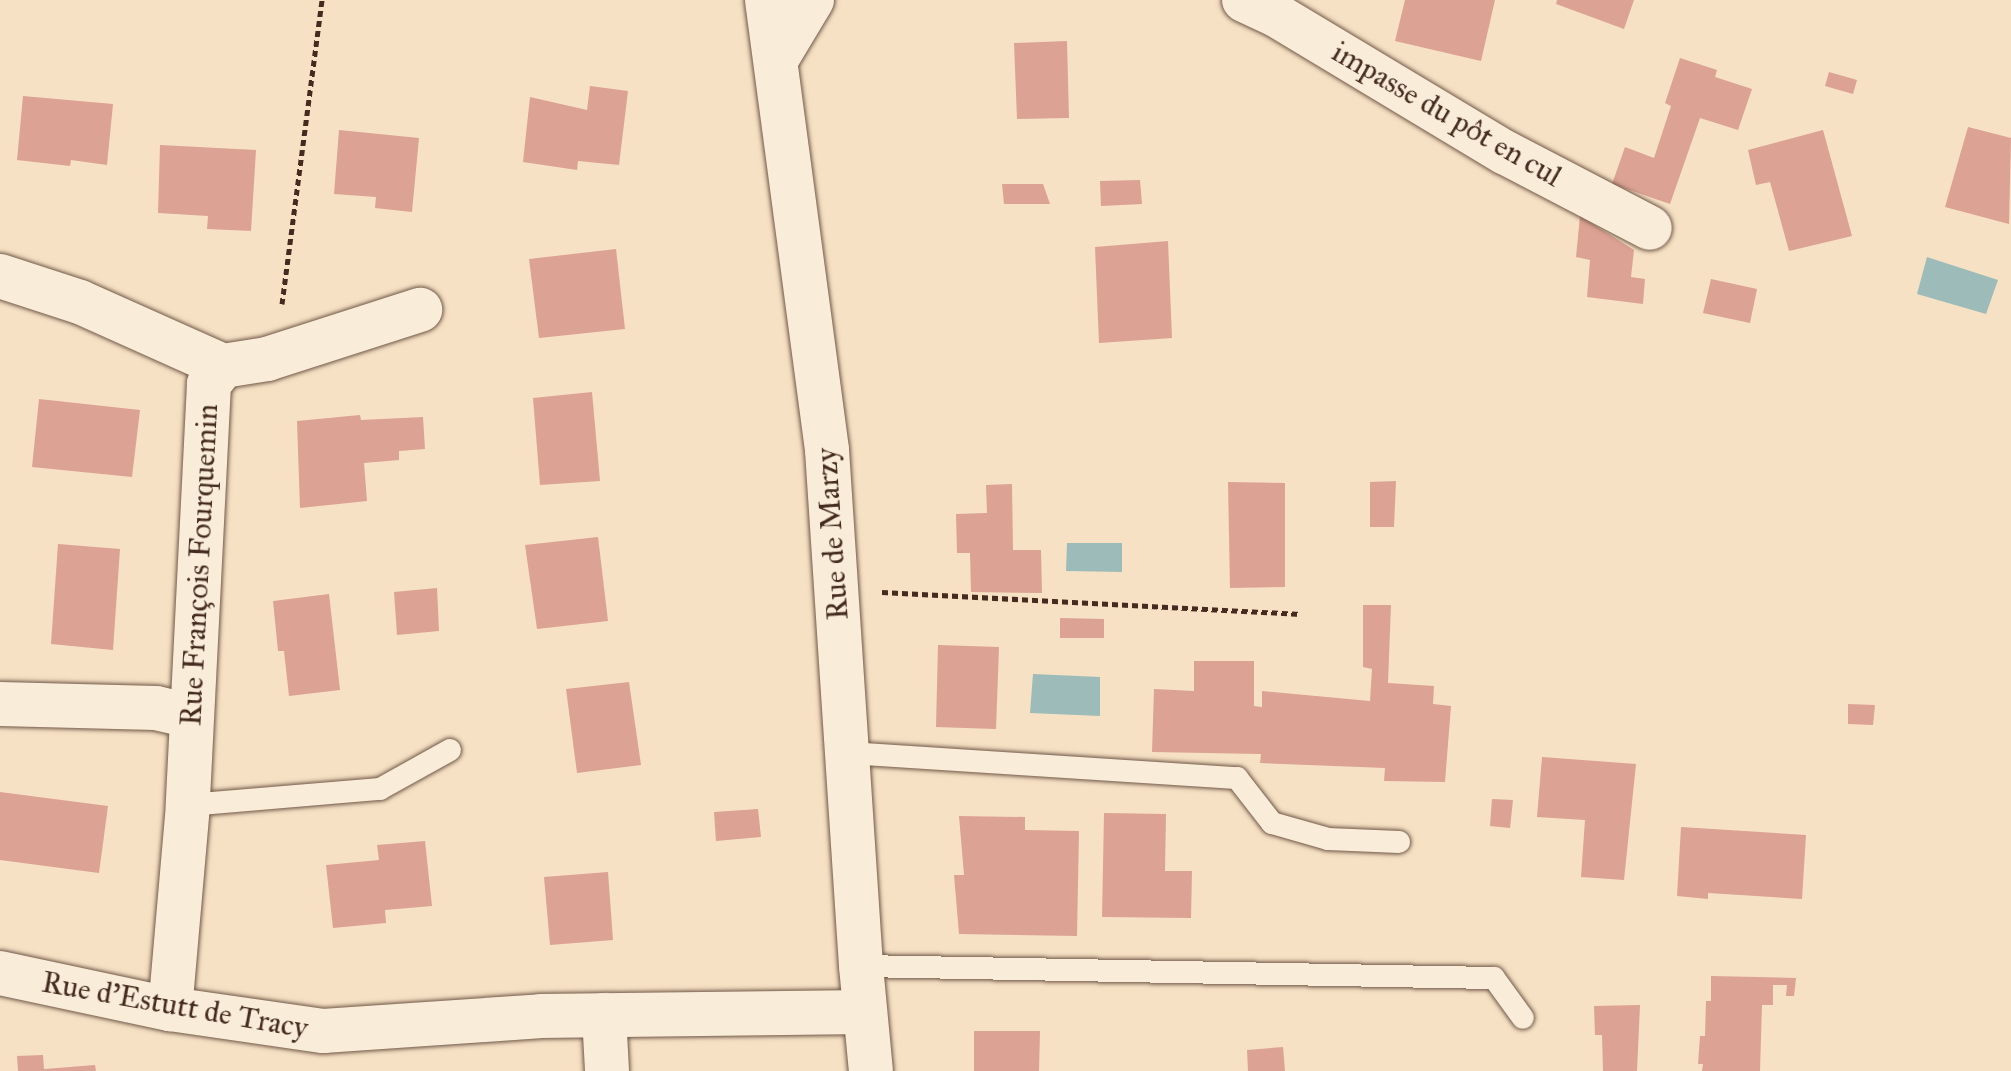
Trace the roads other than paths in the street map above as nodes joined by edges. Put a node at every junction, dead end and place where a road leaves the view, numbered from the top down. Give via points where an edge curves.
1 (767, 0) edge
2 (812, 0) edge
3 (1244, 0) edge
4 (776, 60) junction
5 (1650, 228) dead end
6 (0, 276) edge
7 (420, 310) dead end
8 (223, 366) junction
9 (0, 704) edge
10 (190, 716) junction
11 (450, 750) dead end
12 (848, 753) junction
13 (188, 805) junction
14 (1399, 842) dead end
15 (861, 966) junction
16 (0, 973) edge
17 (170, 1009) junction
18 (865, 1012) junction
19 (726, 1014) junction
20 (604, 1015) junction
21 (541, 1016) junction
22 (1523, 1018) dead end
23 (607, 1071) edge
24 (871, 1071) edge

1 - 4 street, Rue de Marzy
2 - 4 street
3 - 5 street, impasse du pôt en cul via 1506,153
4 - 12 street, Rue de Marzy via 827,450
6 - 8 street, Rue François Fourquemin via 80,302
7 - 8 street via 267,359
8 - 10 street, Rue François Fourquemin via 209,384
9 - 10 street via 156,708
10 - 13 street, Rue François Fourquemin
11 - 13 lane via 380,789
12 - 14 lane via 1237,778 1272,823 1328,839
12 - 15 street, Rue de Marzy
13 - 17 street, Rue François Fourquemin
15 - 18 street, Rue de Marzy
15 - 22 lane via 1494,978
16 - 17 street, Rue d'Estutt de Tracy
17 - 21 street, Rue d'Estutt de Tracy via 323,1031
18 - 19 street, Rue d'Estutt de Tracy
18 - 24 street, Rue de Marzy
19 - 20 street, Rue d'Estutt de Tracy
19 - 21 lane, Rue d'Estutt de Tracy via 702,999 575,1002
20 - 21 street, Rue d'Estutt de Tracy
20 - 23 street

